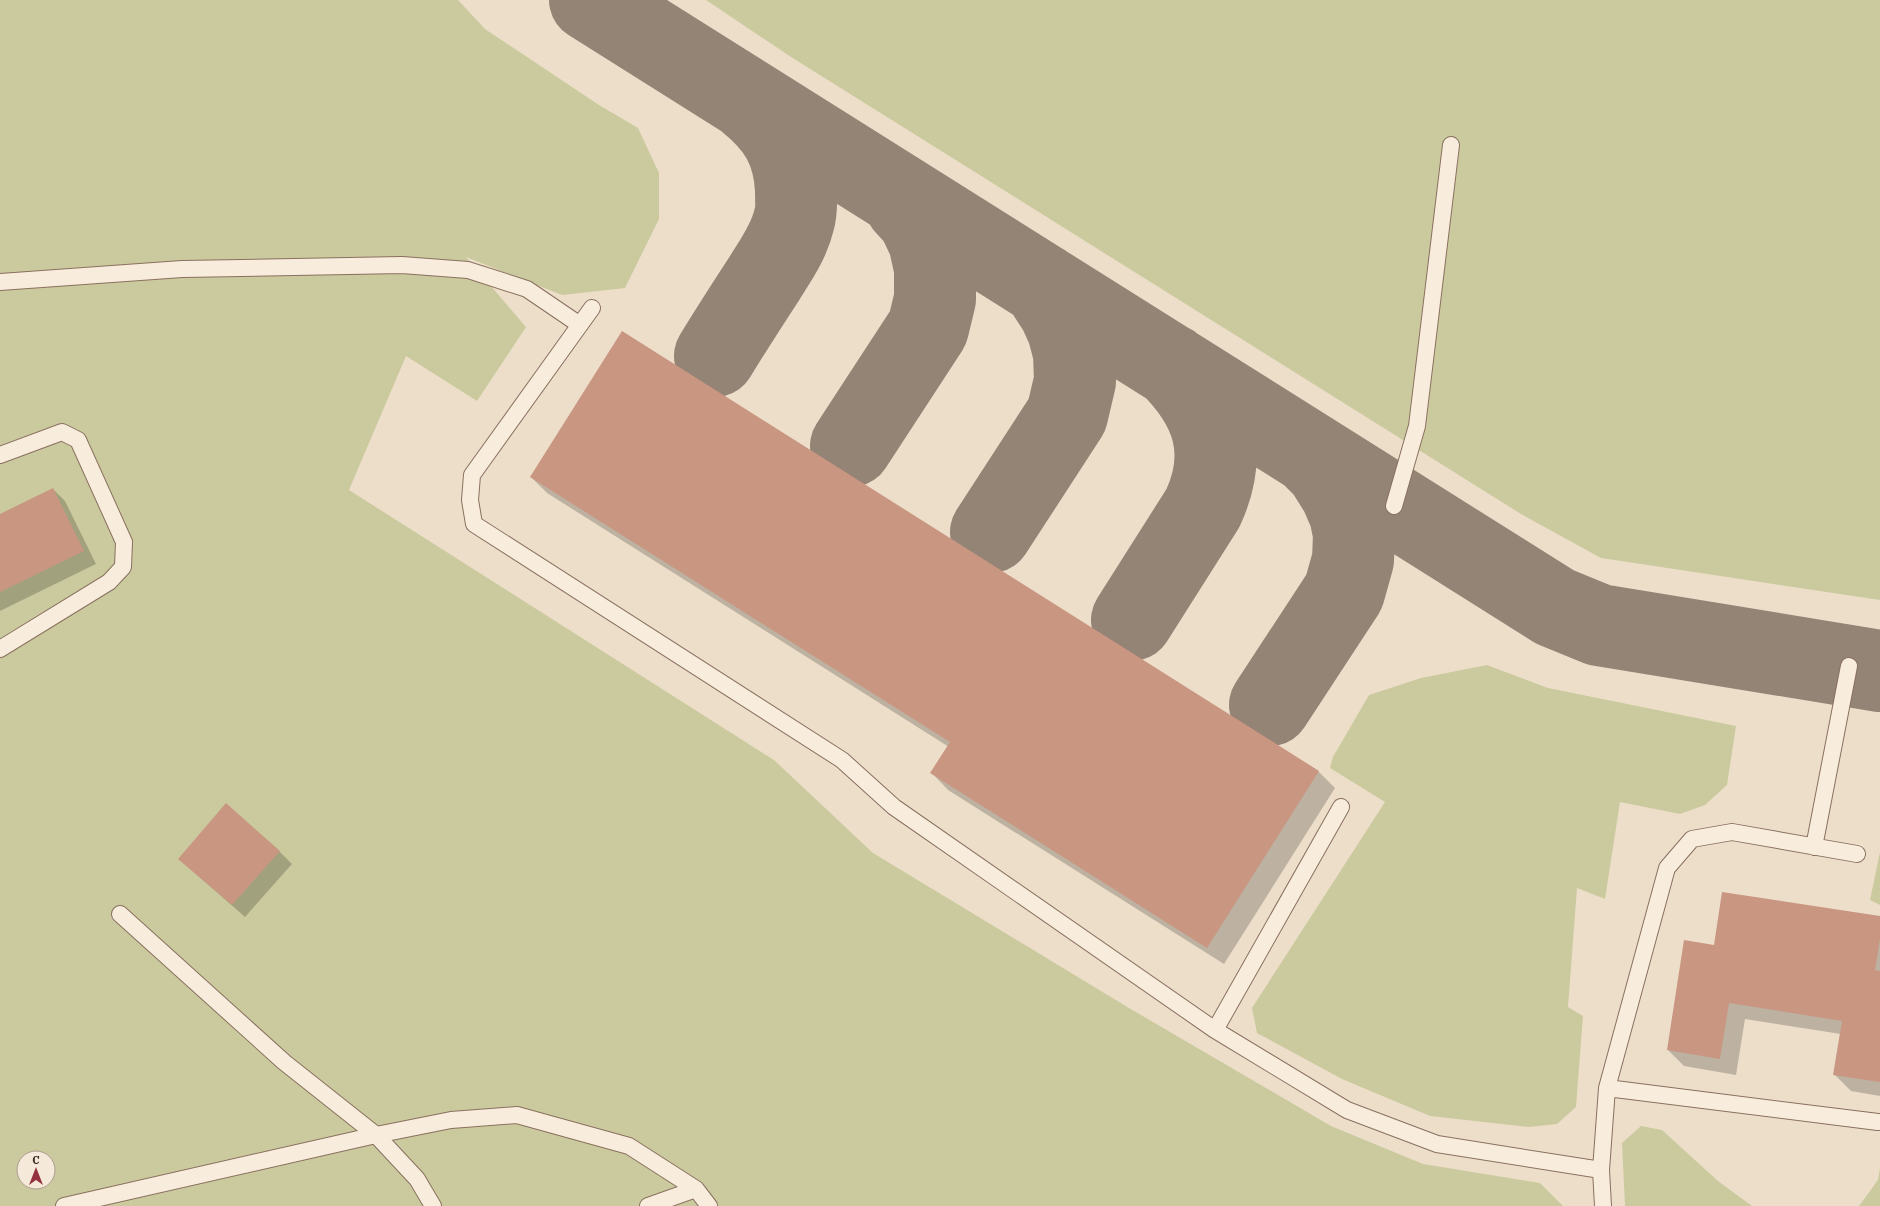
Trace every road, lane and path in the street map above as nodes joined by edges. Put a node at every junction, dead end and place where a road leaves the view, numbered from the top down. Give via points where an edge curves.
1 (1451, 145) dead end
2 (0, 282) edge
3 (592, 308) dead end
4 (580, 325) junction
5 (0, 454) edge
6 (1394, 506) dead end
7 (0, 648) edge
8 (1849, 666) dead end
9 (1341, 807) dead end
10 (1814, 848) junction
11 (1857, 854) dead end
12 (120, 914) dead end
13 (1215, 1030) junction
14 (1607, 1088) junction
15 (1878, 1122) dead end
16 (376, 1135) junction
17 (1601, 1170) junction
18 (696, 1189) junction
19 (64, 1206) edge
20 (433, 1206) edge
21 (648, 1206) edge
22 (708, 1206) edge
23 (1602, 1206) edge

1 - 6 lane via 1417,426
2 - 4 lane via 182,269 402,265 468,270 527,289
3 - 4 lane
4 - 13 lane via 472,475 470,500 474,524 842,760 894,807
5 - 7 lane via 62,432 78,440 124,542 123,567 109,582
8 - 10 lane
9 - 13 lane
10 - 11 lane
10 - 14 lane via 1732,832 1692,839 1667,868
12 - 16 lane via 284,1062
13 - 17 lane via 1347,1110 1437,1144
14 - 15 lane
14 - 17 lane
16 - 18 lane via 451,1120 517,1115 628,1146
16 - 19 lane
16 - 20 lane via 417,1179
17 - 23 lane
18 - 21 lane
18 - 22 lane

